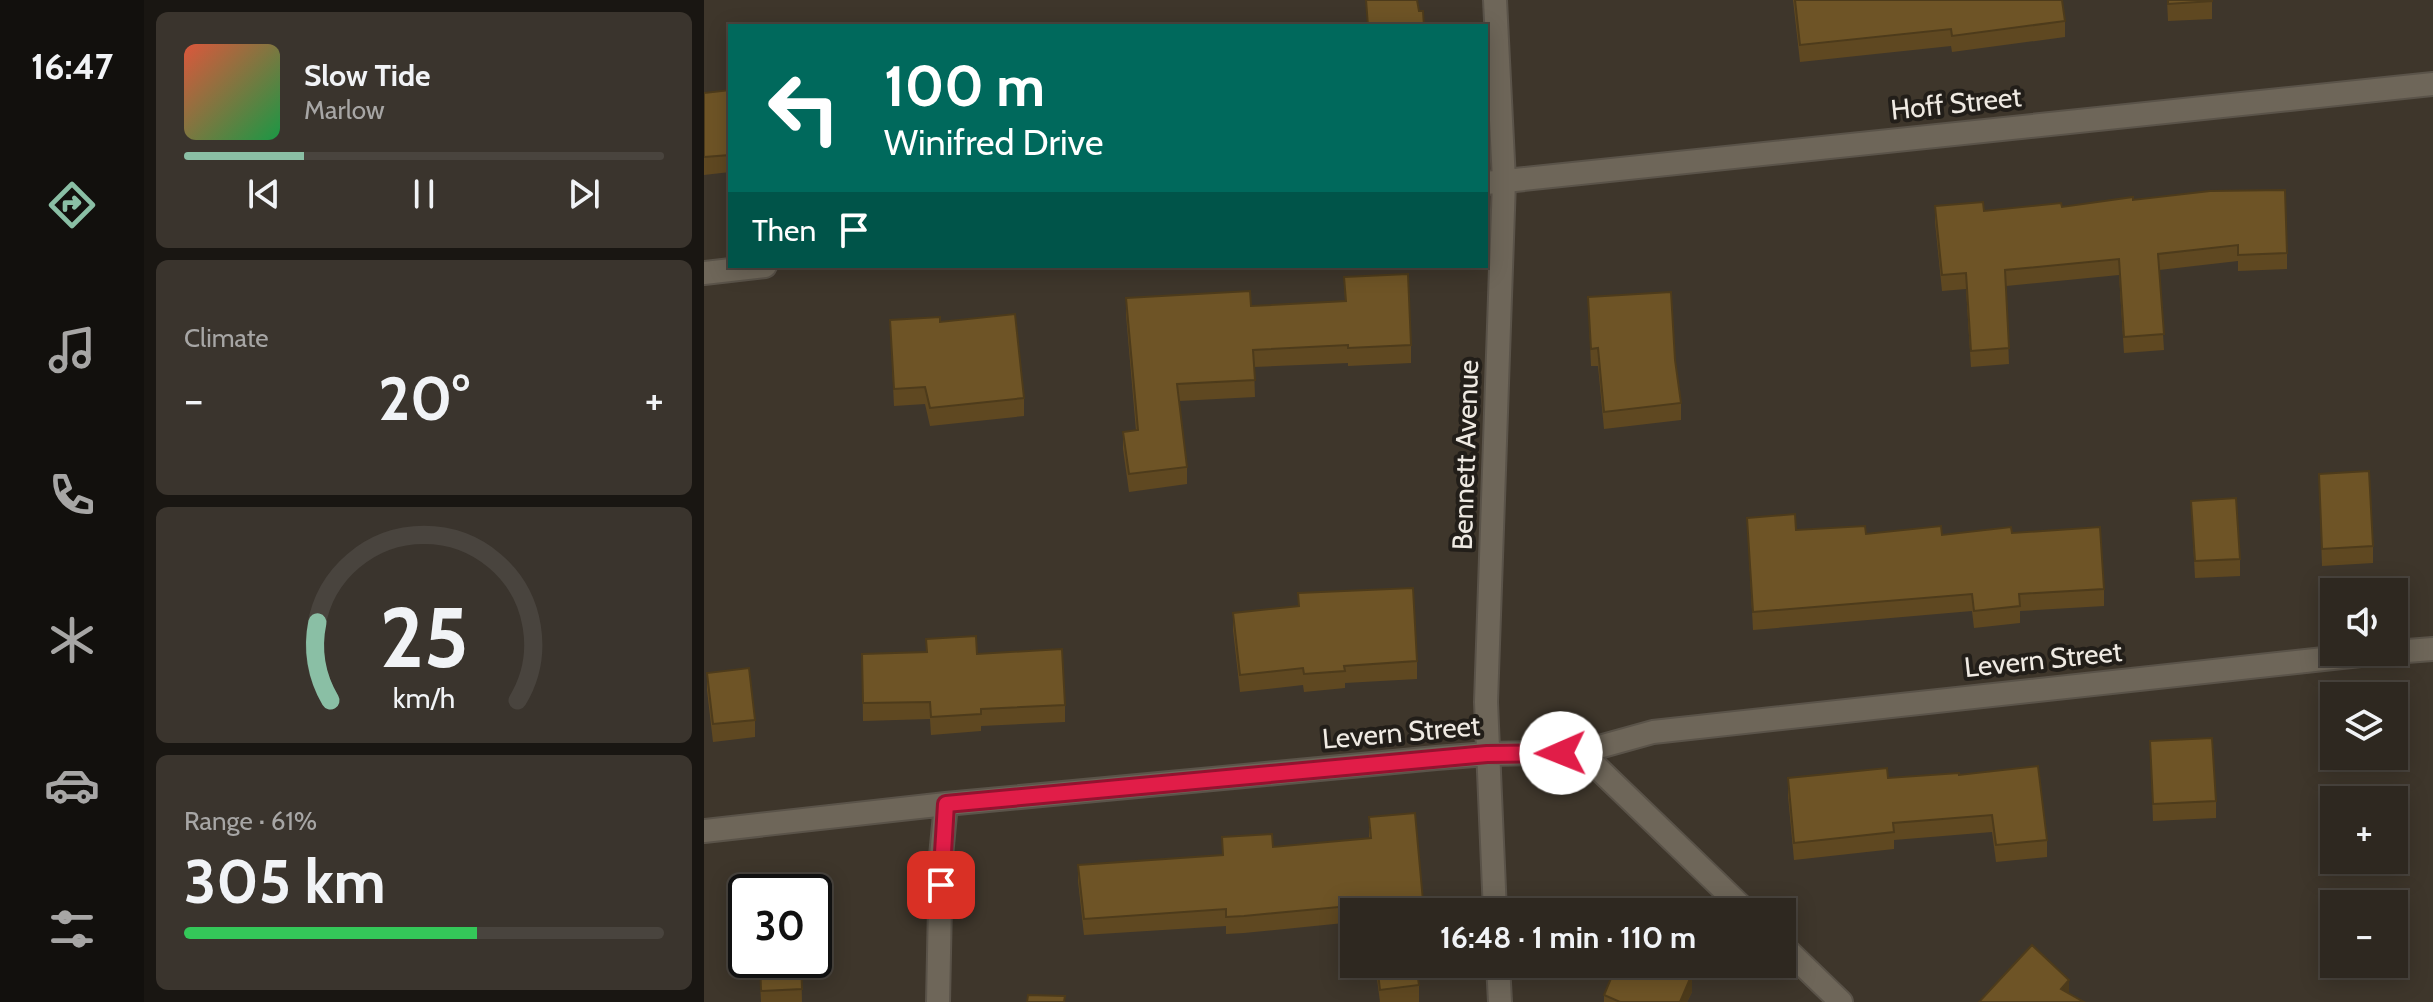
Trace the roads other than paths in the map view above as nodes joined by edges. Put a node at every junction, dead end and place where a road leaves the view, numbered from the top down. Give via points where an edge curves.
1 (1495, 0) edge
2 (2433, 84) edge
3 (1495, 182) edge
4 (748, 268) edge
5 (704, 273) edge
6 (2433, 649) edge
7 (2408, 651) edge
8 (2320, 659) edge
9 (1581, 752) junction
10 (1487, 754) junction
11 (946, 804) junction
12 (704, 831) edge
13 (1494, 898) edge
14 (1732, 898) edge
15 (1796, 959) edge
16 (1499, 978) edge
17 (938, 1002) edge
18 (1500, 1002) edge
19 (1841, 1002) edge

1 - 3 street, Bennett Avenue
2 - 3 street, Hoff Street
3 - 10 street, Bennett Avenue
4 - 5 street
6 - 7 street
8 - 9 street, Levern Street via 1653,732
9 - 10 street, Levern Street
9 - 14 street
10 - 11 street, Levern Street
10 - 13 street, Bennett Avenue
11 - 12 street, Levern Street
11 - 17 street
15 - 19 street
16 - 18 street

